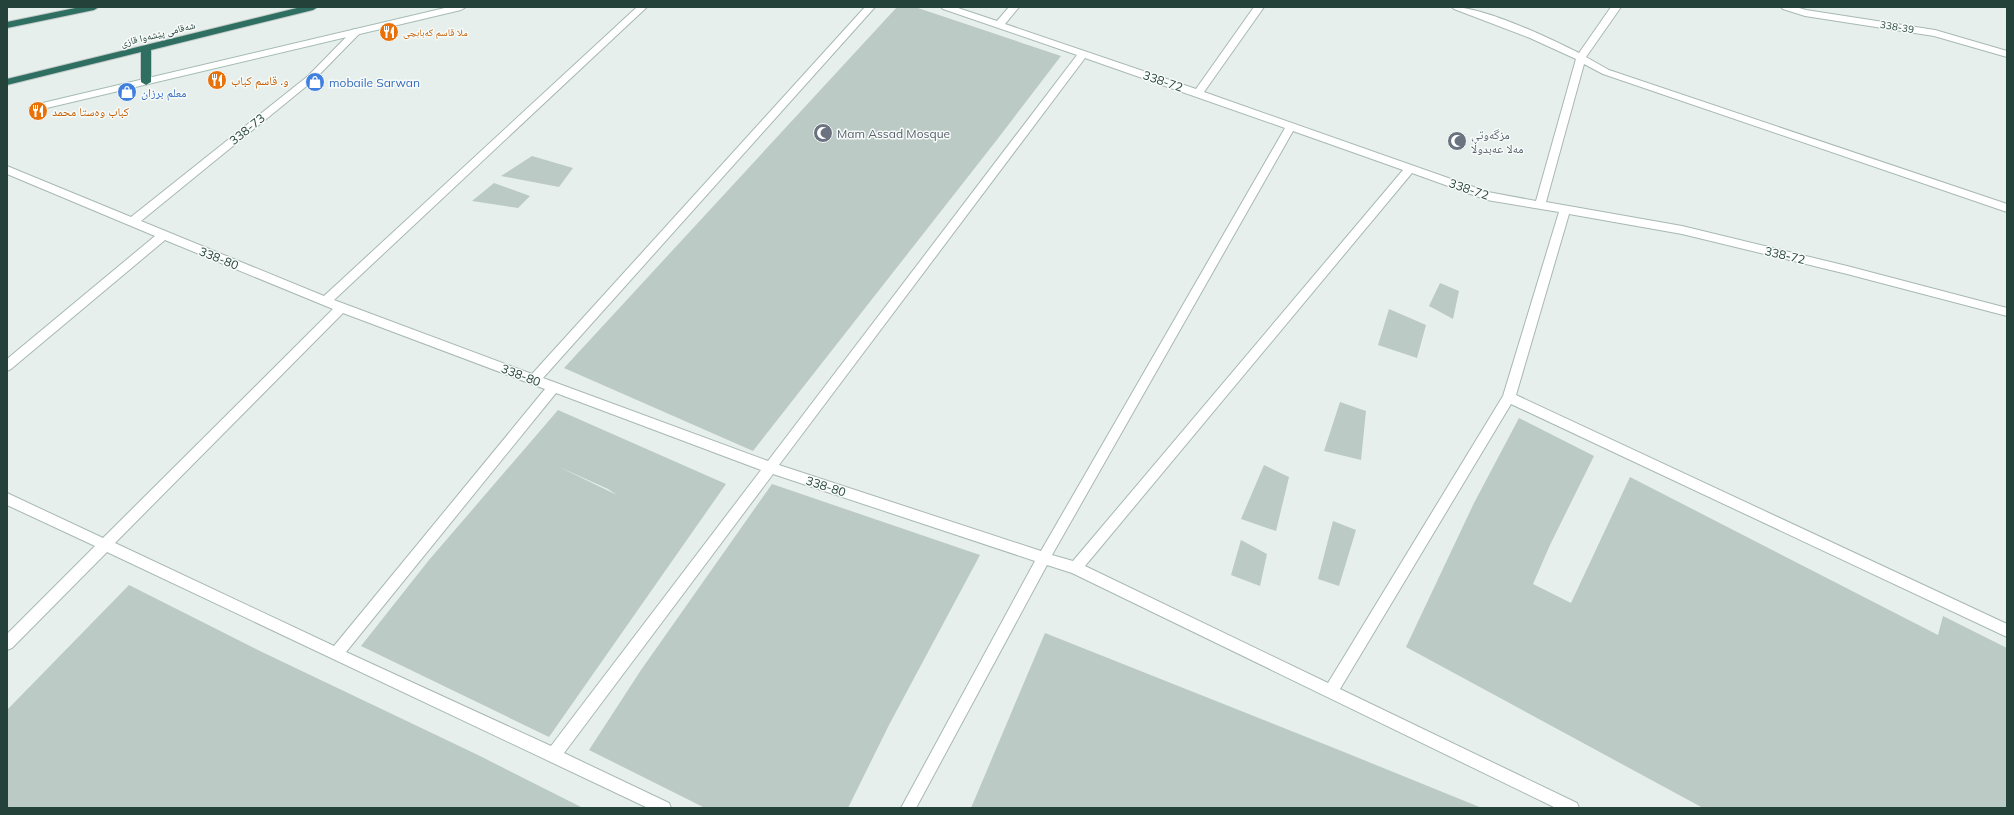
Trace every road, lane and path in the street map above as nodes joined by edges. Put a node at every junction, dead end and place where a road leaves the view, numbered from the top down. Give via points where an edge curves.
1 (94, 7) edge
2 (313, 7) edge
3 (461, 7) edge
4 (642, 7) edge
5 (870, 7) edge
6 (946, 7) edge
7 (1014, 7) edge
8 (1259, 7) edge
9 (1457, 7) edge
10 (1616, 7) edge
11 (1786, 7) edge
12 (7, 25) edge
13 (999, 25) junction
14 (357, 32) junction
15 (146, 49) junction
16 (1083, 53) junction
17 (2007, 54) edge
18 (1581, 57) junction
19 (7, 82) edge
20 (146, 82) junction
21 (1198, 93) junction
22 (34, 108) dead end
23 (1291, 126) junction
24 (1410, 168) junction
25 (7, 170) edge
26 (1540, 206) junction
27 (2007, 208) edge
28 (1565, 210) junction
29 (132, 222) junction
30 (163, 235) junction
31 (326, 301) junction
32 (341, 308) junction
33 (2007, 312) edge
34 (7, 366) edge
35 (535, 379) junction
36 (554, 387) junction
37 (1508, 397) junction
38 (771, 468) junction
39 (7, 500) edge
40 (106, 544) junction
41 (1044, 557) junction
42 (1075, 568) junction
43 (2007, 631) edge
44 (7, 643) edge
45 (336, 654) junction
46 (1331, 691) junction
47 (554, 754) junction
48 (664, 808) edge
49 (908, 808) edge
50 (1572, 808) edge

1 - 12 highway
2 - 15 highway, شەقامی پێشەوا قازی
3 - 14 street
4 - 31 street
5 - 35 street
6 - 13 street, 338-72
7 - 13 street
8 - 21 street
9 - 18 street
10 - 18 street
11 - 17 street, 338-39 via 1805,14 1935,33
13 - 16 street, 338-72
14 - 20 street
14 - 29 street, 338-73 via 311,78
15 - 19 highway, شەقامی پێشەوا قازی
15 - 20 highway
16 - 21 street, 338-72
16 - 38 street
18 - 26 street
18 - 27 street via 1606,72
20 - 22 street
21 - 23 street, 338-72
23 - 24 street, 338-72
23 - 41 street
24 - 26 street, 338-72 via 1487,196
24 - 42 street
25 - 29 street, 338-80
26 - 28 street, 338-72
28 - 33 street, 338-72 via 1682,230
28 - 37 street
29 - 30 street, 338-80
30 - 31 street, 338-80
30 - 34 street
31 - 32 street, 338-80
32 - 35 street, 338-80
32 - 40 street
35 - 36 street, 338-80
36 - 38 street, 338-80
36 - 45 street
37 - 43 street
37 - 46 street
38 - 41 street, 338-80
38 - 47 street
39 - 40 street
40 - 44 street
40 - 45 street
41 - 42 street, 338-80
41 - 49 street
42 - 46 street, 338-80
45 - 47 street
46 - 50 street, 338-80
47 - 48 street

